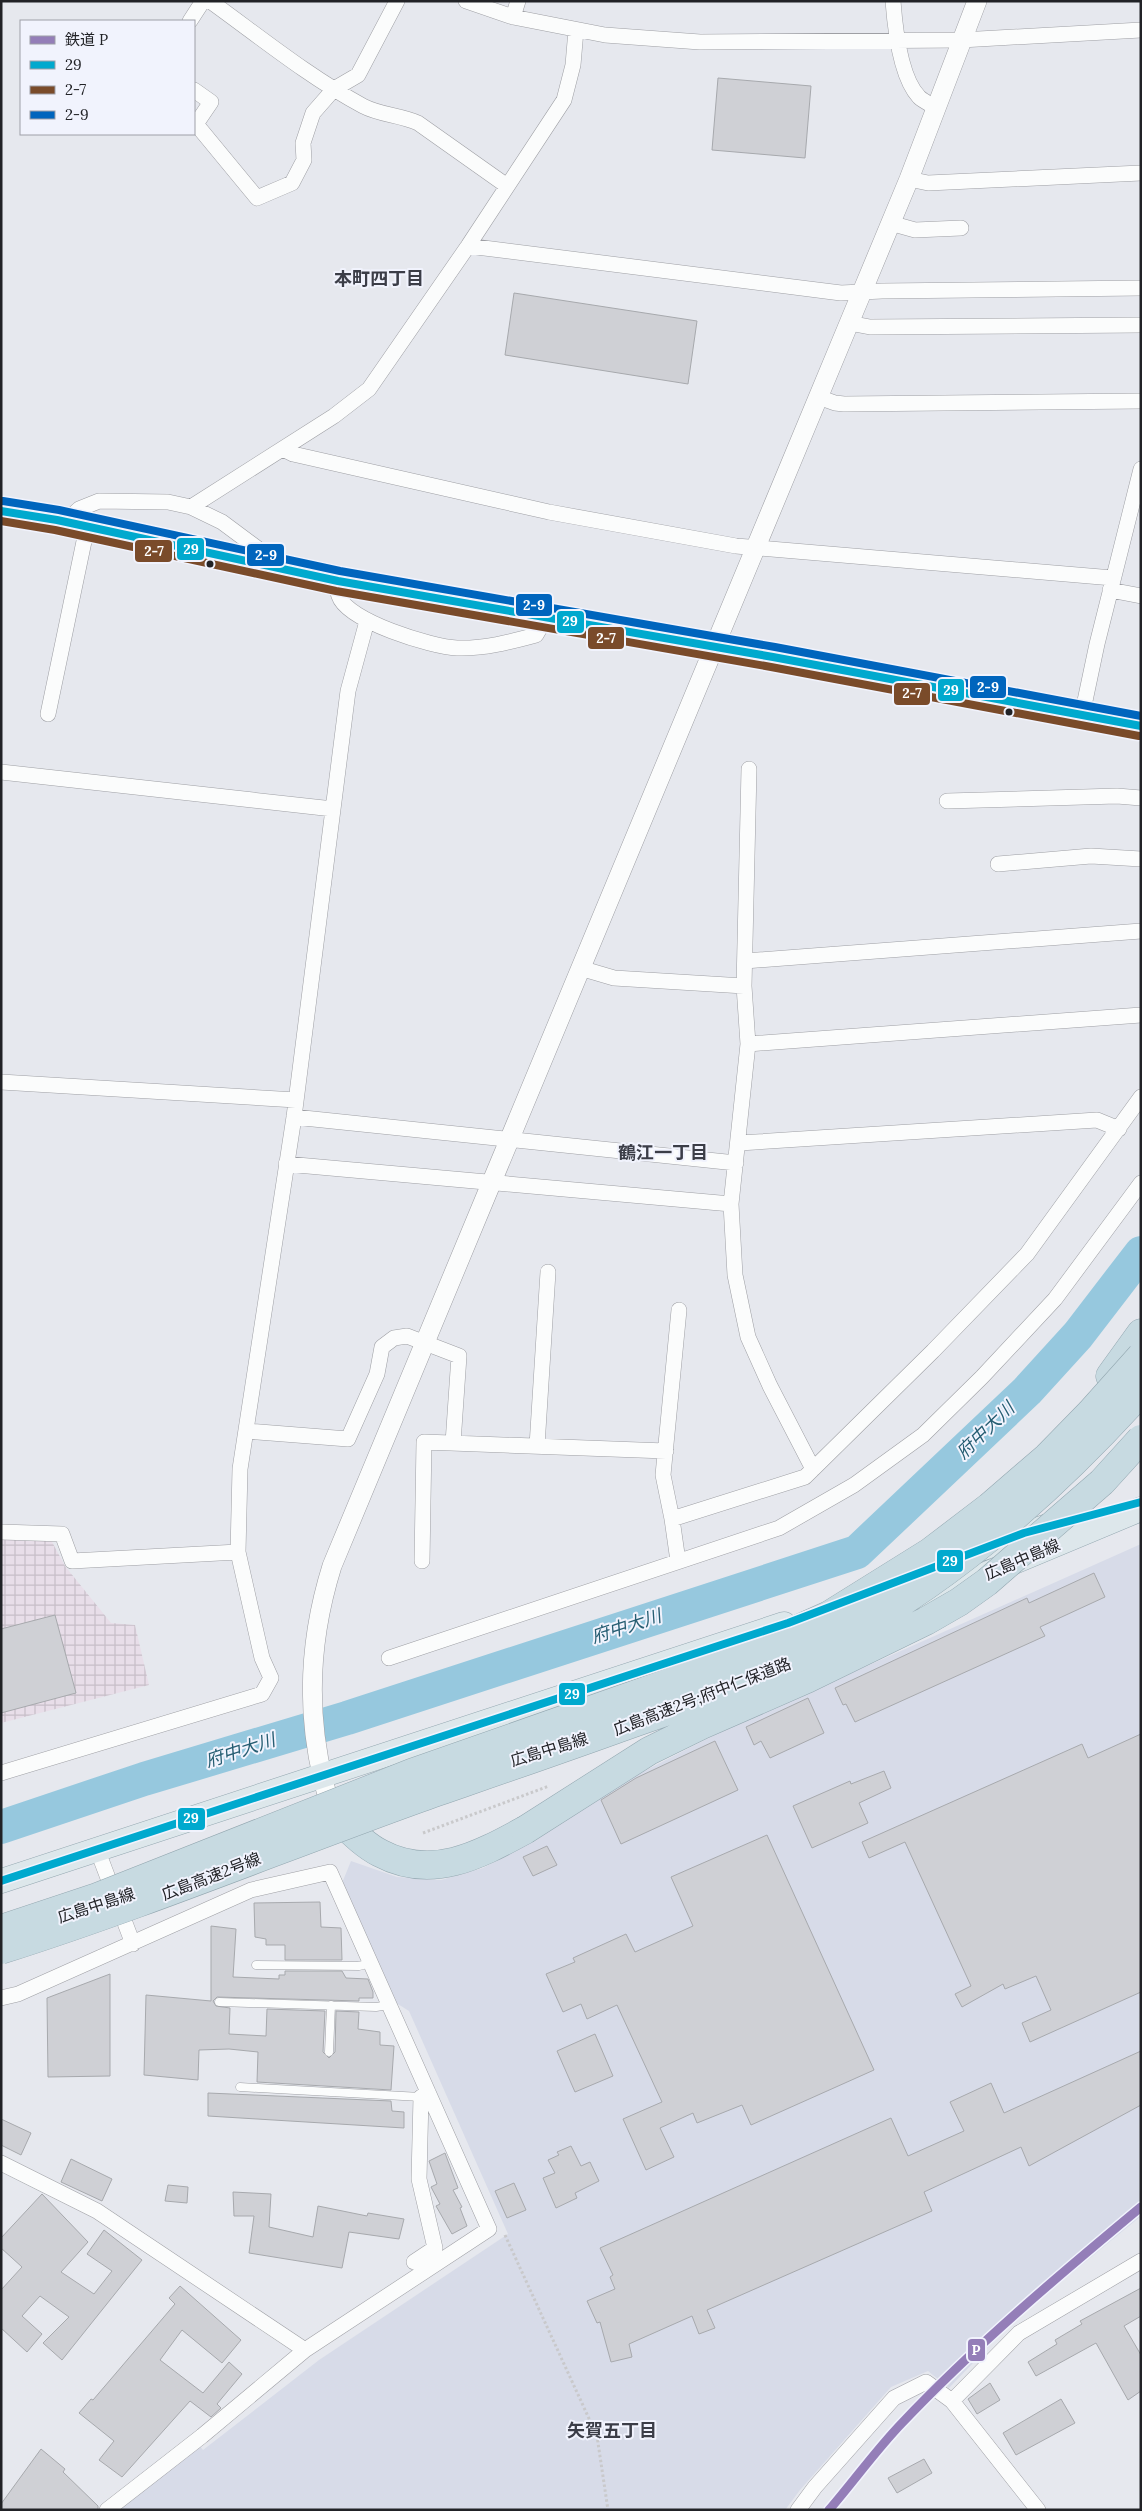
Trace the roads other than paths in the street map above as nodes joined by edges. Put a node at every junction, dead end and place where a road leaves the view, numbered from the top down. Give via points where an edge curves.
1 (203, 1) edge
2 (210, 1) edge
3 (397, 1) edge
4 (466, 1) edge
5 (518, 1) edge
6 (893, 1) edge
7 (976, 1) edge
8 (513, 17) junction
9 (191, 20) edge
10 (576, 30) junction
11 (1141, 30) edge
12 (896, 40) junction
13 (962, 40) junction
14 (334, 89) junction
15 (195, 91) edge
16 (935, 107) junction
17 (1141, 173) edge
18 (909, 179) junction
19 (507, 186) junction
20 (890, 223) junction
21 (961, 228) dead end
22 (468, 246) junction
23 (1141, 288) edge
24 (862, 292) junction
25 (849, 323) junction
26 (1141, 325) edge
27 (818, 397) junction
28 (1141, 401) edge
29 (283, 449) junction
30 (1141, 469) edge
31 (191, 507) junction
32 (1, 511) edge
33 (65, 522) junction
34 (86, 527) junction
35 (756, 547) junction
36 (268, 566) junction
37 (338, 581) junction
38 (1112, 584) junction
39 (1141, 596) edge
40 (546, 618) junction
41 (367, 621) junction
42 (714, 648) junction
43 (48, 714) dead end
44 (1082, 715) junction
45 (1141, 726) edge
46 (749, 769) dead end
47 (1, 772) edge
48 (1141, 798) edge
49 (947, 801) dead end
50 (333, 809) junction
51 (1141, 859) edge
52 (998, 864) dead end
53 (1141, 931) edge
54 (745, 961) junction
55 (580, 968) junction
56 (744, 986) junction
57 (1141, 1015) edge
58 (748, 1044) junction
59 (1, 1082) edge
60 (1141, 1097) edge
61 (296, 1100) junction
62 (294, 1117) junction
63 (1119, 1129) junction
64 (509, 1140) junction
65 (739, 1143) junction
66 (736, 1163) junction
67 (286, 1164) junction
68 (491, 1182) junction
69 (1141, 1183) edge
70 (731, 1204) junction
71 (548, 1272) dead end
72 (680, 1310) dead end
73 (1141, 1334) edge
74 (424, 1342) junction
75 (1141, 1356) edge
76 (1141, 1392) edge
77 (246, 1431) junction
78 (1141, 1440) edge
79 (453, 1443) junction
80 (537, 1446) junction
81 (666, 1451) junction
82 (814, 1469) junction
83 (1141, 1502) edge
84 (1141, 1509) edge
85 (672, 1519) junction
86 (1, 1532) edge
87 (238, 1552) junction
88 (678, 1561) junction
89 (422, 1562) dead end
90 (925, 1571) junction
91 (389, 1658) dead end
92 (319, 1767) junction
93 (1, 1774) edge
94 (416, 1786) junction
95 (332, 1814) junction
96 (97, 1849) junction
97 (1, 1881) edge
98 (116, 1900) junction
99 (1, 1929) edge
100 (1, 1934) edge
101 (133, 1944) junction
102 (1, 1950) edge
103 (371, 1963) junction
104 (256, 1964) dead end
105 (1, 1998) edge
106 (219, 2002) dead end
107 (389, 2005) junction
108 (331, 2006) junction
109 (329, 2052) dead end
110 (240, 2086) dead end
111 (425, 2094) junction
112 (1, 2163) edge
113 (1141, 2261) edge
114 (414, 2262) dead end
115 (305, 2350) junction
116 (952, 2401) junction
117 (107, 2510) edge
118 (798, 2510) edge
119 (1038, 2510) edge

1 - 9 street
2 - 14 street
3 - 14 street via 358,75
4 - 8 street
5 - 8 street
6 - 12 street
7 - 13 street
8 - 10 street
10 - 12 street via 700,42
10 - 19 street via 573,65 564,100
11 - 13 street
12 - 13 street
12 - 16 street via 913,90 920,99
13 - 16 street
14 - 15 street via 313,113 303,143 304,160 292,183 257,198 196,124 211,102
14 - 19 street via 365,107 404,116 418,123
16 - 18 street
17 - 18 street via 928,183
18 - 20 street
19 - 22 street
20 - 21 street via 915,230
20 - 24 street
22 - 24 street via 841,293
22 - 29 street via 369,389
23 - 24 street
24 - 25 street
25 - 26 street via 870,327
25 - 27 street
27 - 28 street via 835,404
27 - 35 street
29 - 31 street
29 - 35 street via 549,512
30 - 38 street
31 - 33 street via 168,502 99,501 79,509
31 - 36 street via 222,522 257,548
32 - 33 street
33 - 34 street
34 - 36 street
34 - 43 street
35 - 38 street
35 - 42 street
36 - 37 street
37 - 40 street
37 - 41 street via 339,597 344,604
38 - 39 street
38 - 44 street
40 - 41 street via 536,635 502,645 455,648 399,635
40 - 42 street
41 - 50 street via 348,691
42 - 44 street
42 - 55 street
44 - 45 street
46 - 54 street
47 - 50 street
48 - 49 street
50 - 61 street
51 - 52 street via 1091,856
53 - 54 street
54 - 56 street
55 - 56 street via 614,978
55 - 64 street
56 - 58 street
57 - 58 street
58 - 65 street
59 - 61 street
60 - 63 street
61 - 62 street
62 - 64 street
62 - 67 street
63 - 65 street via 1097,1120
63 - 82 street via 1027,1254
64 - 66 street
64 - 68 street
65 - 66 street
66 - 70 street
67 - 68 street
67 - 77 street
68 - 70 street
68 - 74 street
69 - 88 street via 1055,1299 923,1435 854,1485 778,1528
70 - 82 street via 735,1275 748,1337
71 - 80 street
72 - 81 street
73 - 90 highway via 1096,1394 986,1517
74 - 77 street via 407,1336 394,1338 382,1347 377,1374 348,1439
74 - 79 street via 459,1356
74 - 92 street via 332,1566 317,1629 312,1678
75 - 94 highway, 広島高速2号;府中仁保道路, bridge via 1047,1457 989,1507 930,1552 830,1615 716,1666
76 - 94 highway, 広島高速2号;府中仁保道路, bridge via 1060,1477 1004,1526 903,1600 844,1636 730,1689
77 - 87 street via 240,1469
78 - 95 highway, bridge via 1102,1482 987,1582 959,1602 807,1679 650,1751 525,1830 468,1859 442,1864 396,1860 379,1853
79 - 80 street
79 - 89 street via 424,1442
80 - 81 street
81 - 85 street via 663,1475
82 - 85 street via 805,1478
83 - 90 main road, 広島中島線 via 1024,1533
84 - 95 main road, 広島中島線 via 610,1731
85 - 88 street
86 - 87 street via 62,1534 72,1561
87 - 93 street via 262,1658 271,1678 262,1694
88 - 91 street
90 - 92 main road, 広島中島線 via 788,1623
92 - 95 street
92 - 96 main road, 広島中島線
94 - 99 highway, 広島高速2号線, bridge
94 - 102 highway, 広島高速2号線, bridge via 105,1915
95 - 98 main road, 広島中島線
96 - 97 main road, 広島中島線
96 - 98 street
98 - 100 main road, 広島中島線
98 - 101 street
101 - 103 street via 251,1890 330,1872
101 - 105 street via 18,1994
103 - 104 lane via 359,1966
103 - 107 street
106 - 108 lane
107 - 108 lane
107 - 111 street
108 - 109 lane
110 - 111 lane
111 - 114 street via 419,2179 435,2248
111 - 115 street via 489,2229
112 - 115 street via 97,2211
113 - 116 street via 1019,2333
115 - 117 street
116 - 118 street via 926,2382 894,2398
116 - 119 street

